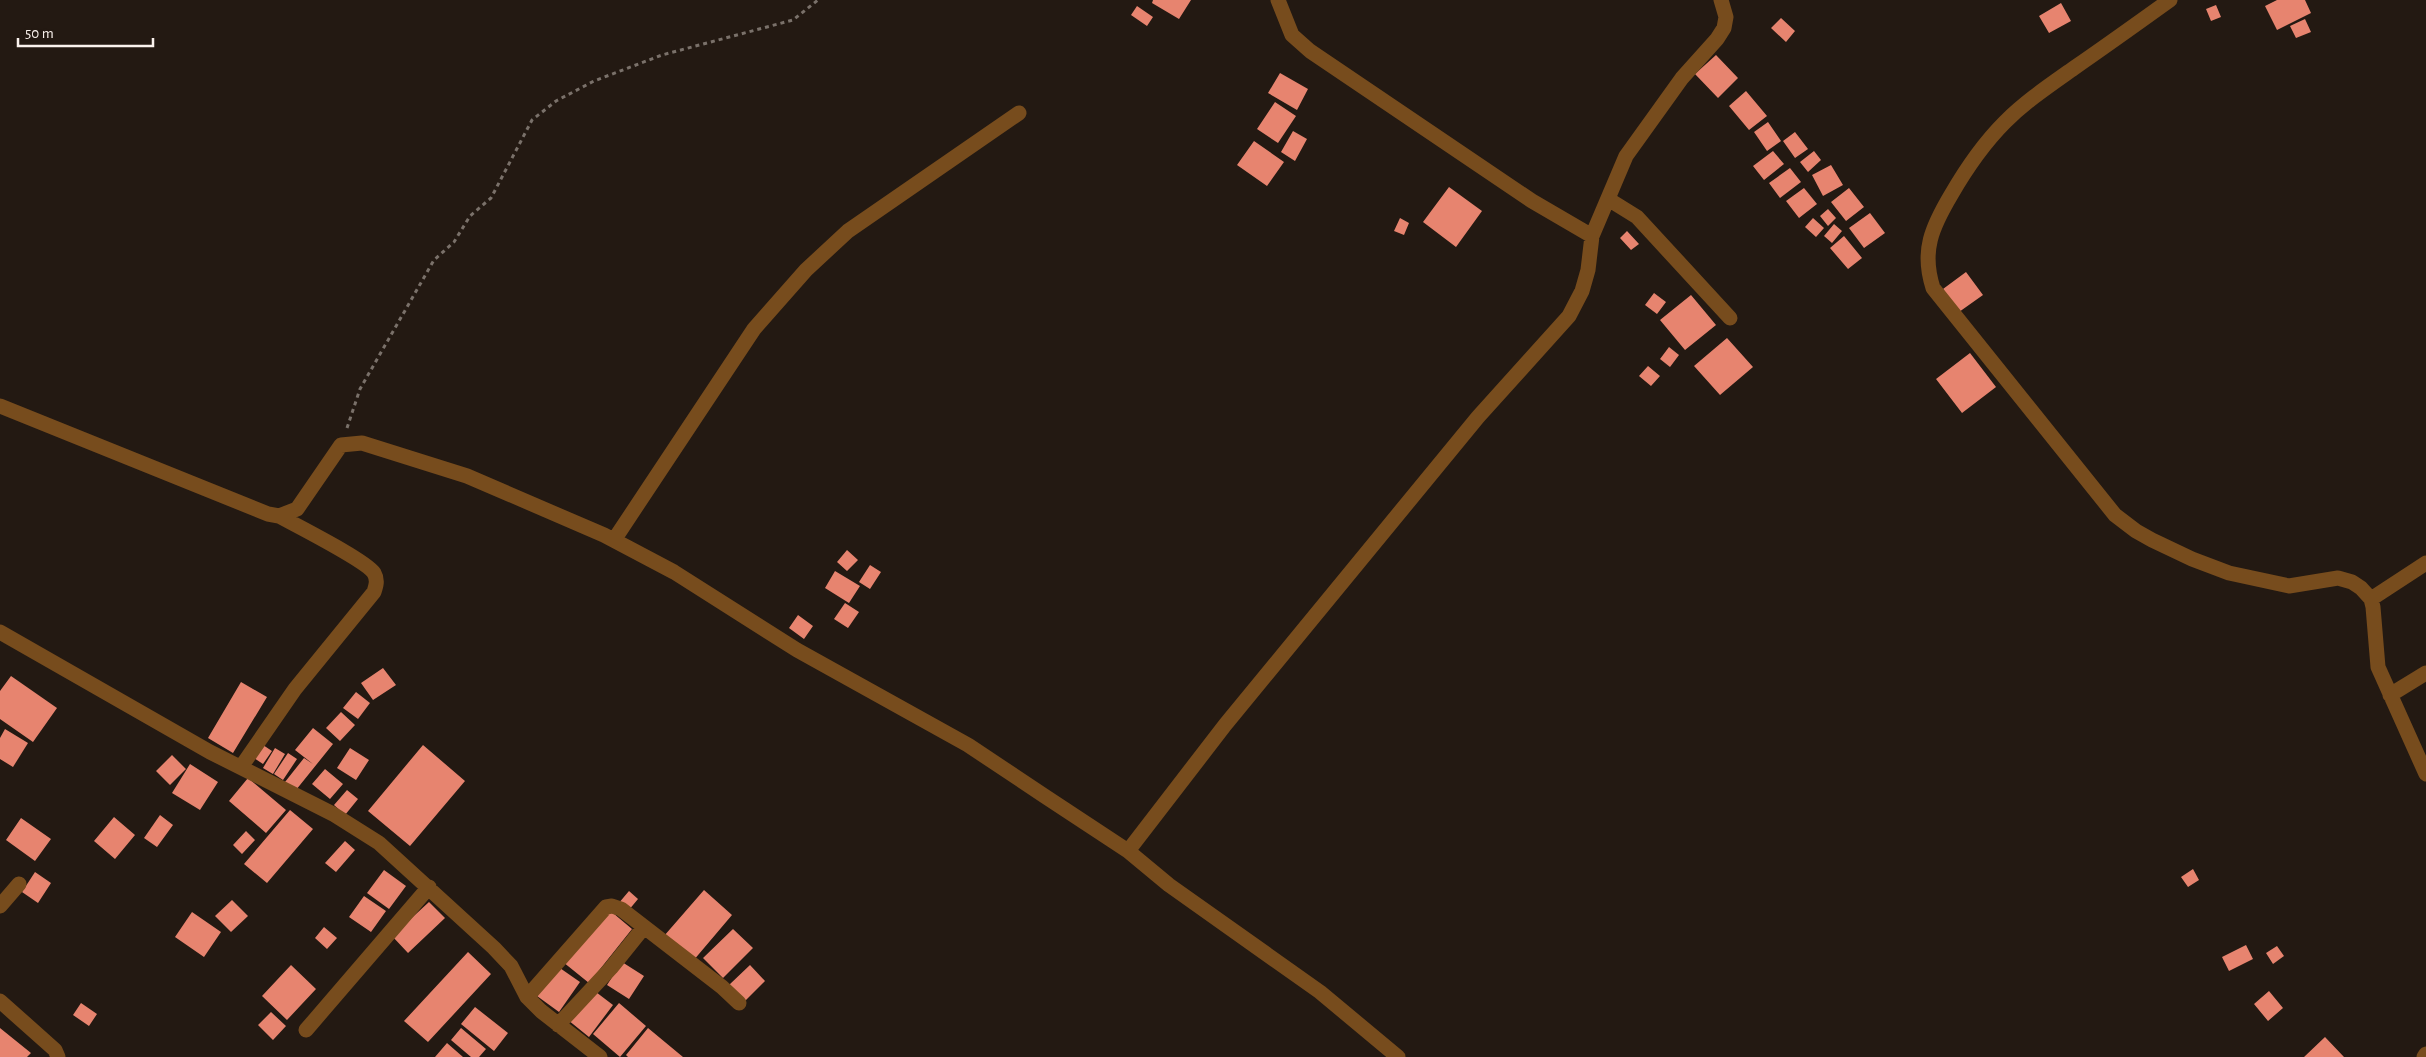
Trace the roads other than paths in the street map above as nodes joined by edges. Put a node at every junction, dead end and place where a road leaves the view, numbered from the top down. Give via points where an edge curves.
1 (1278, 0) edge
2 (1721, 0) edge
3 (2170, 0) edge
4 (1019, 113) dead end
5 (1608, 199) junction
6 (1592, 236) junction
7 (1730, 318) dead end
8 (0, 406) edge
9 (279, 516) junction
10 (614, 540) junction
11 (2426, 563) edge
12 (2371, 599) junction
13 (0, 632) edge
14 (2426, 673) edge
15 (2390, 695) junction
16 (241, 767) junction
17 (2426, 774) edge
18 (1128, 852) junction
19 (19, 884) dead end
20 (429, 887) junction
21 (0, 906) edge
22 (644, 927) junction
23 (527, 997) junction
24 (0, 1001) edge
25 (739, 1003) dead end
26 (558, 1025) junction
27 (306, 1030) dead end
28 (1391, 1055) edge
29 (58, 1057) edge
30 (600, 1057) edge

1 - 6 street via 1292,35 1310,51 1532,201
2 - 5 street via 1726,17 1724,28 1682,78 1626,156
3 - 12 street via 2032,99 1986,143 1951,194 1931,236 1927,270 1933,288 2115,515 2136,531 2192,560 2229,573 2288,586 2345,579 2361,588
4 - 10 street via 848,232 806,270 754,329
5 - 6 street
5 - 7 street via 1637,217
6 - 18 street via 1582,292 1569,316 1478,417 1226,725
8 - 9 street
9 - 10 street via 297,509 341,445 362,443 468,476
9 - 16 street via 360,562 374,573 377,583 374,592 295,688
10 - 18 street via 674,572 797,650 968,745
11 - 12 street
12 - 15 street via 2378,667
13 - 16 street
14 - 15 street
15 - 17 street
16 - 20 street via 333,814 379,843
18 - 28 street via 1169,885 1320,992
19 - 21 street
20 - 23 street via 511,966
20 - 27 street
22 - 23 street via 621,909 606,907
22 - 25 street via 722,986
22 - 26 street
23 - 26 street
24 - 29 street via 55,1050
26 - 30 street

